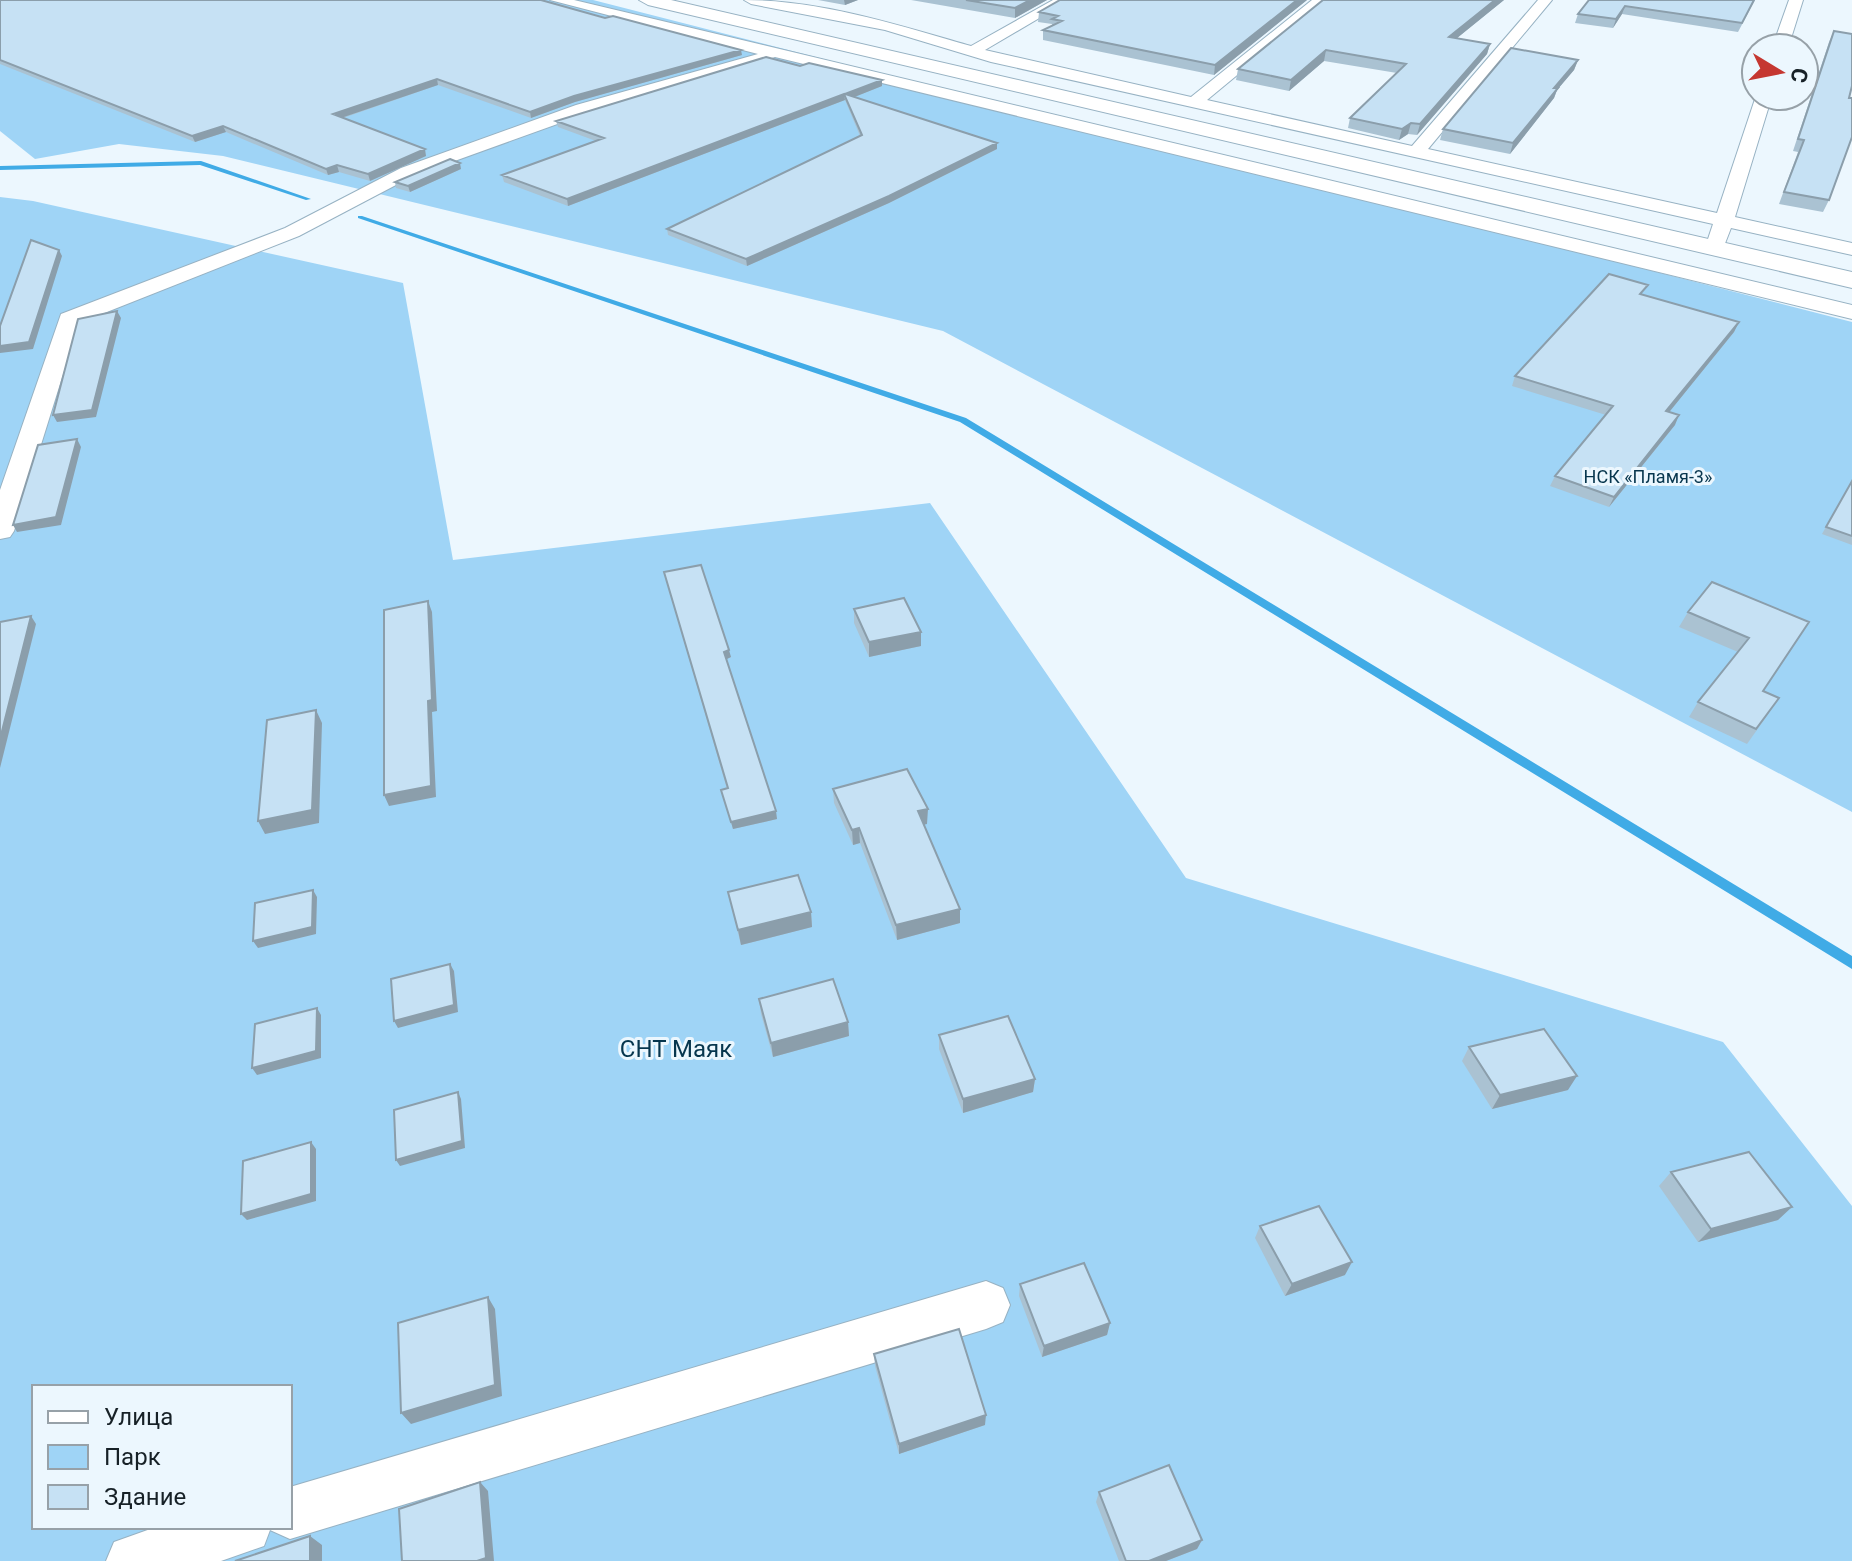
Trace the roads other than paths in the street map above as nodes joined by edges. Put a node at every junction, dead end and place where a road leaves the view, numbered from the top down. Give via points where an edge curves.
1 (557, 0) edge
2 (648, 0) edge
3 (1063, 0) edge
4 (1321, 0) edge
5 (1545, 0) edge
6 (1796, 0) edge
7 (763, 1) edge
8 (723, 18) junction
9 (1785, 32) edge
10 (819, 39) junction
11 (973, 51) junction
12 (778, 53) junction
13 (1195, 102) junction
14 (1758, 112) edge
15 (1417, 151) junction
16 (1721, 220) junction
17 (1716, 246) junction
18 (1852, 249) edge
19 (1852, 280) edge
20 (1852, 312) edge
21 (0, 531) edge
22 (986, 1305) dead end
23 (292, 1512) edge
24 (238, 1529) edge
25 (133, 1561) edge

1 - 12 street
2 - 8 street
3 - 11 street
4 - 13 street
5 - 15 street
6 - 9 street
7 - 8 street
7 - 11 street via 887,26
8 - 10 street
10 - 12 street
10 - 17 street
11 - 13 street
12 - 20 street
12 - 21 street via 582,109 407,172 292,232 69,319
13 - 15 street
14 - 16 street
15 - 16 street
16 - 17 street
16 - 18 street
17 - 19 street
22 - 23 street
24 - 25 street

